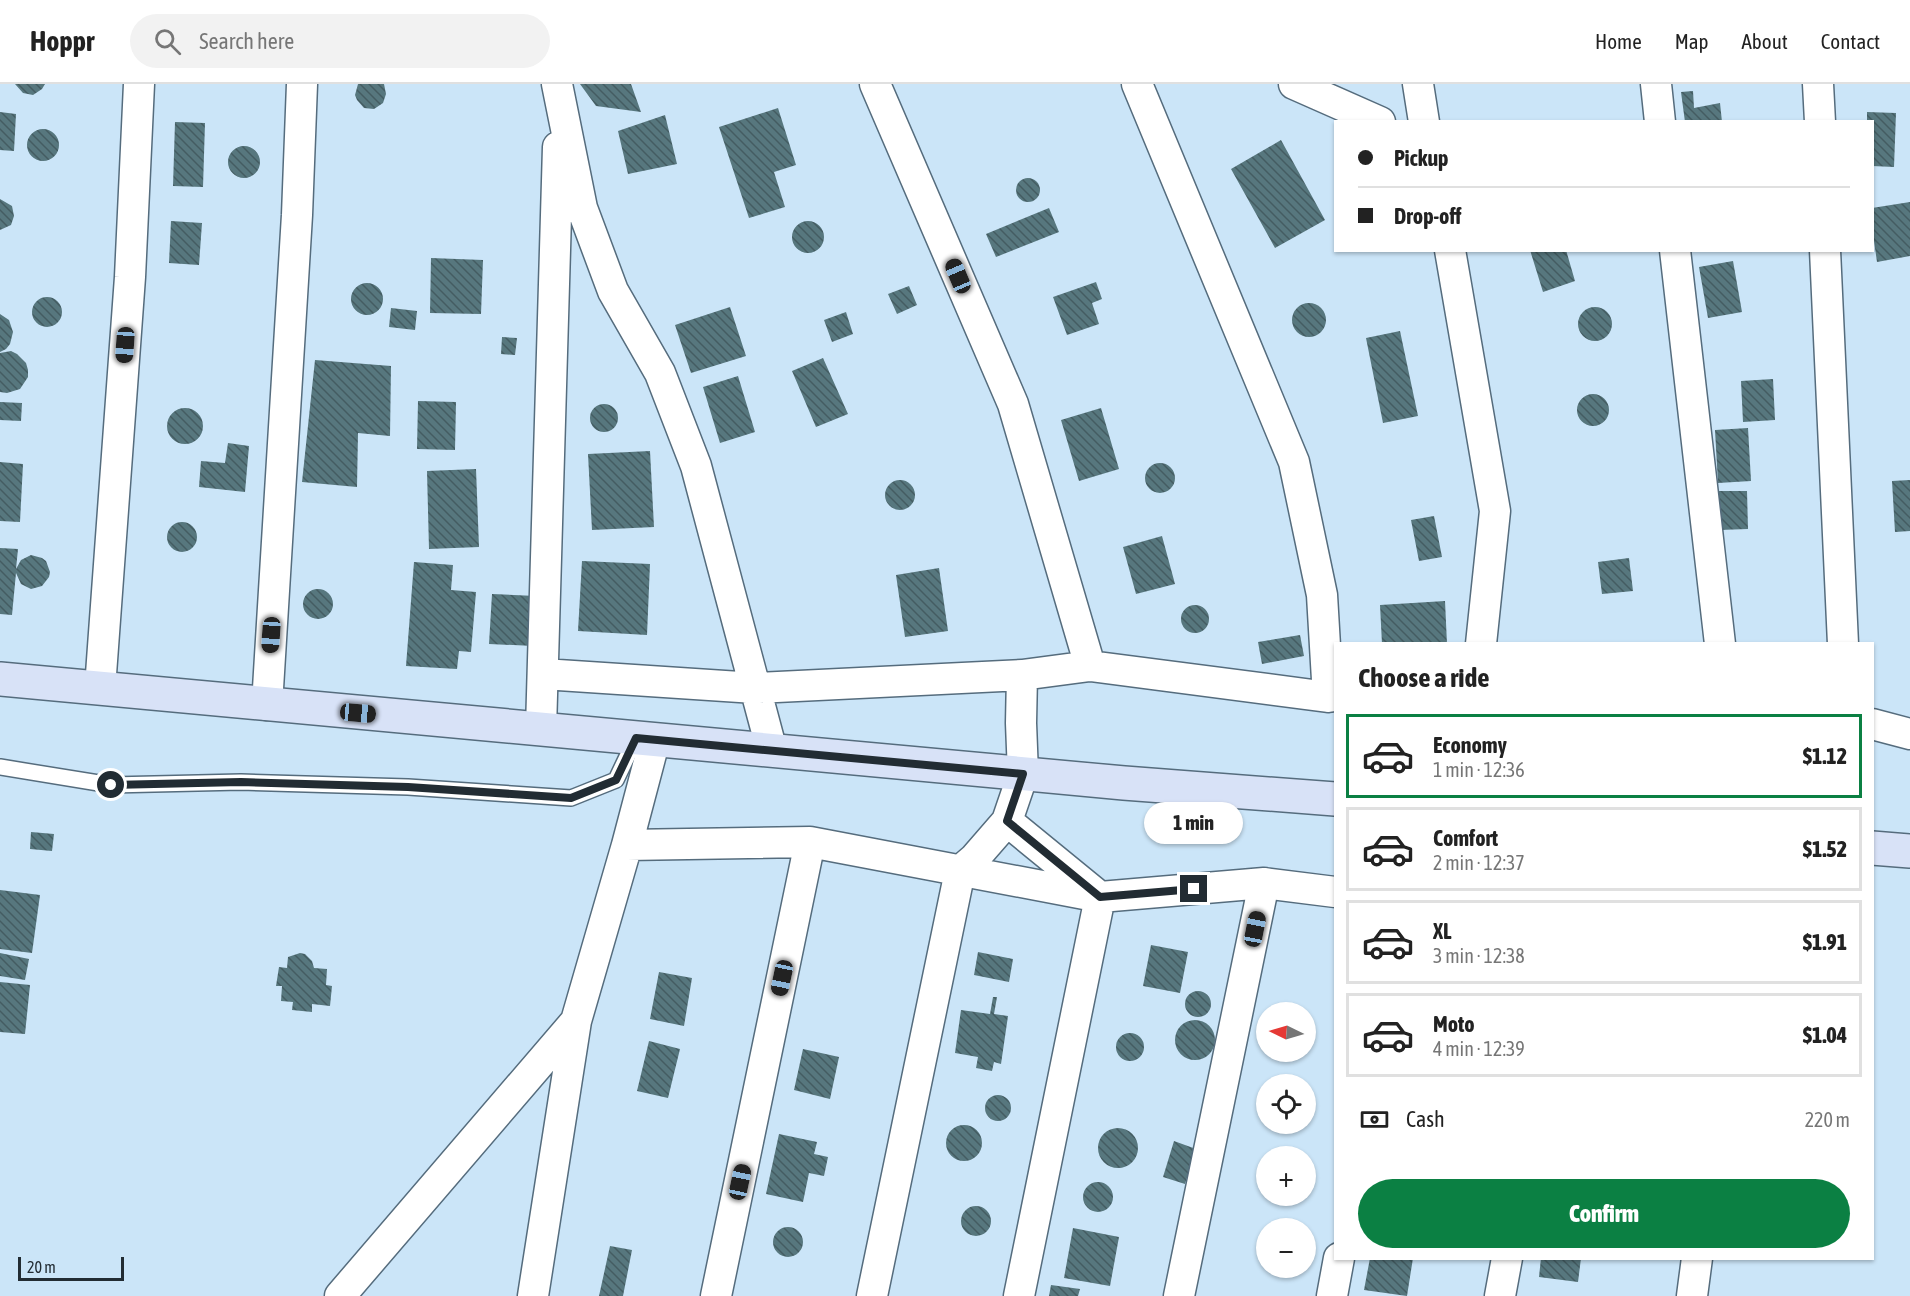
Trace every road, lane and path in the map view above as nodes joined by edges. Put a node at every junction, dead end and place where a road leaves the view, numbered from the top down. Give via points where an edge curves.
1 (139, 84) edge
2 (302, 84) edge
3 (875, 84) edge
4 (1137, 84) edge
5 (1294, 84) edge
6 (1418, 84) edge
7 (1656, 84) edge
8 (1818, 84) edge
9 (558, 89) edge
10 (1375, 120) edge
11 (1424, 120) edge
12 (1660, 120) edge
13 (1820, 120) edge
14 (1450, 252) edge
15 (1675, 252) edge
16 (1825, 252) edge
17 (1481, 642) edge
18 (1719, 642) edge
19 (1843, 642) edge
20 (1090, 666) junction
21 (543, 674) junction
22 (1022, 675) junction
23 (0, 679) edge
24 (100, 688) junction
25 (755, 688) junction
26 (1331, 696) edge
27 (267, 705) junction
28 (1874, 725) edge
29 (541, 729) junction
30 (1910, 734) edge
31 (645, 739) junction
32 (772, 751) junction
33 (0, 767) edge
34 (1023, 774) junction
35 (1334, 799) edge
36 (1007, 821) junction
37 (810, 842) junction
38 (627, 845) junction
39 (1874, 848) edge
40 (1910, 851) edge
41 (960, 871) junction
42 (1264, 883) junction
43 (1334, 892) edge
44 (1100, 897) junction
45 (576, 1021) junction
46 (1339, 1260) edge
47 (1507, 1260) edge
48 (1697, 1260) edge
49 (340, 1296) edge
50 (533, 1296) edge
51 (716, 1296) edge
52 (873, 1296) edge
53 (1019, 1296) edge
54 (1179, 1296) edge
55 (1332, 1296) edge
56 (1500, 1296) edge
57 (1692, 1296) edge

1 - 24 street via 130,277
2 - 27 street via 297,227
3 - 20 street via 1013,404
4 - 26 street via 1294,462 1322,595
5 - 10 street
6 - 11 street
7 - 12 street
8 - 13 street
9 - 21 street
9 - 25 street via 582,208 613,291 660,373 696,466
14 - 17 street via 1495,511
15 - 18 street
16 - 19 street
20 - 22 street
20 - 26 street
21 - 25 street
21 - 29 street
22 - 25 street
22 - 34 street
23 - 24 main road
24 - 27 main road
25 - 32 street
27 - 29 main road
28 - 30 street
29 - 31 main road
31 - 32 main road
31 - 33 lane via 616,780 571,798 408,787 241,782 111,785
31 - 38 street
32 - 34 main road
34 - 35 main road
34 - 36 street
36 - 41 street
36 - 44 street
37 - 38 street
37 - 41 street
37 - 51 street
38 - 45 street
39 - 40 main road
41 - 44 street
41 - 52 street
42 - 43 street
42 - 44 street
42 - 54 street
44 - 53 street
45 - 49 street
45 - 50 street
46 - 55 street
47 - 56 street
48 - 57 street

